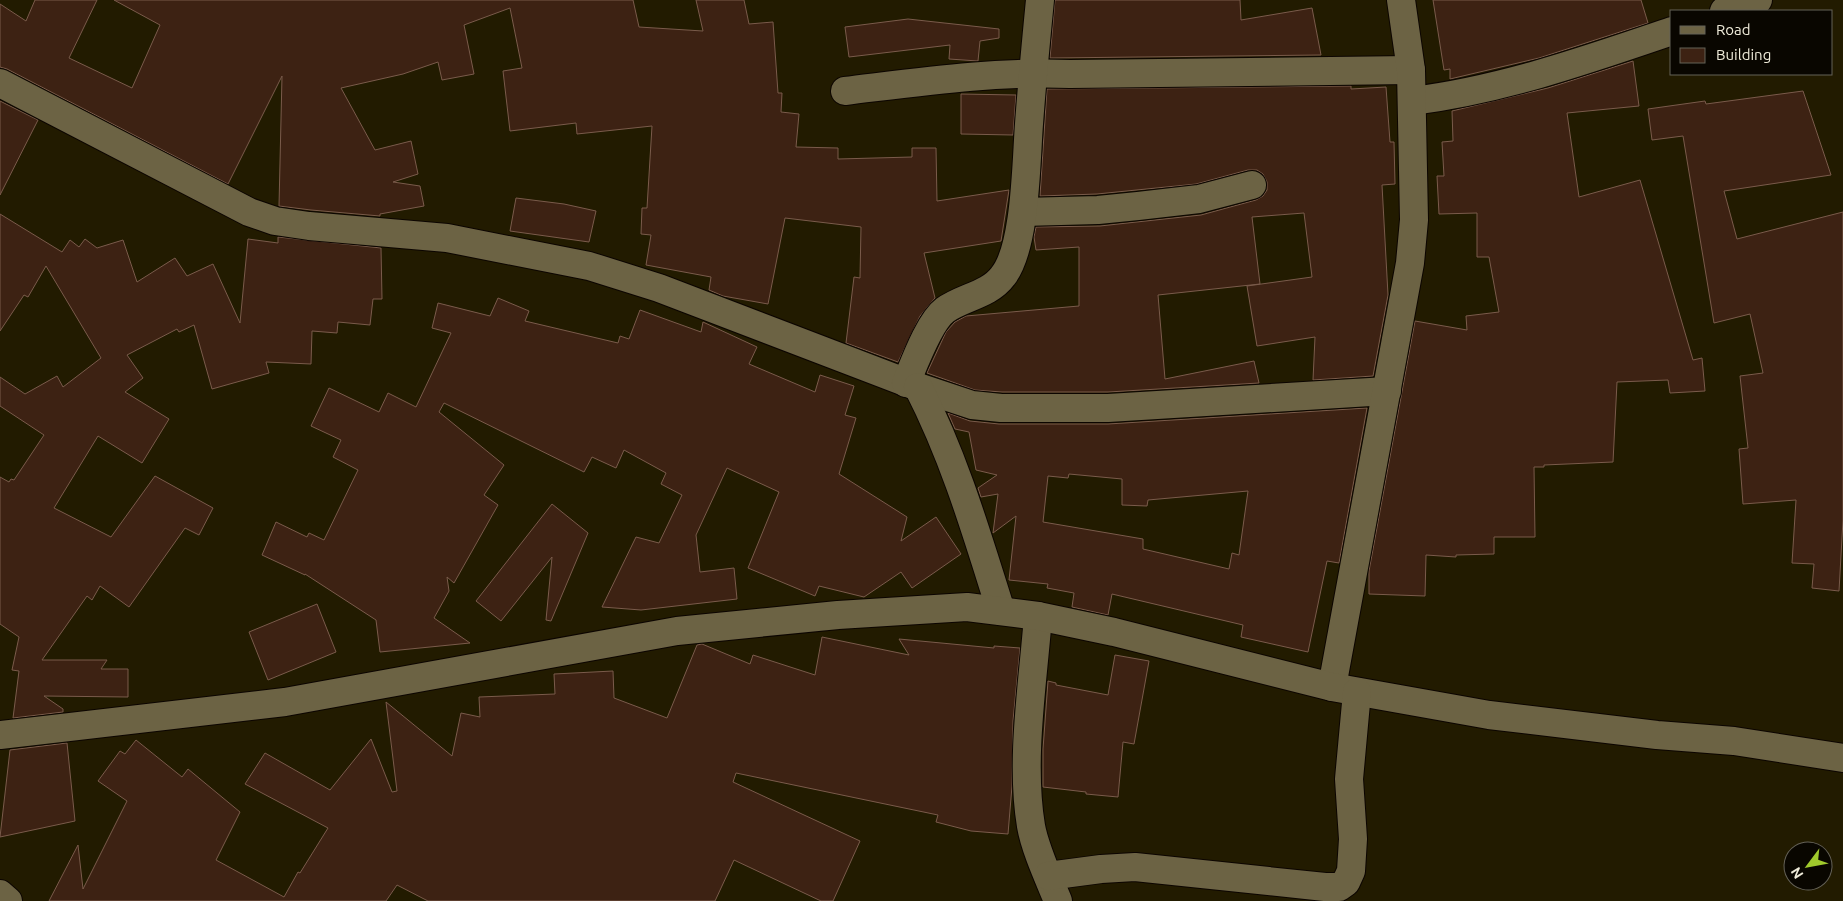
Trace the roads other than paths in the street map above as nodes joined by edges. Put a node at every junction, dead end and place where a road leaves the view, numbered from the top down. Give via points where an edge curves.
1 (1040, 0) edge
2 (1401, 0) edge
3 (1758, 0) edge
4 (1727, 10) edge
5 (1670, 32) edge
6 (1411, 70) junction
7 (1033, 73) junction
8 (0, 83) edge
9 (845, 91) dead end
10 (1412, 101) junction
11 (1252, 185) dead end
12 (1022, 212) junction
13 (912, 385) junction
14 (1387, 392) junction
15 (1002, 611) junction
16 (1038, 616) junction
17 (1345, 690) junction
18 (0, 735) edge
19 (1843, 758) edge
20 (1048, 876) junction
21 (0, 894) edge
22 (8, 901) edge
23 (1058, 901) edge

1 - 7 street
2 - 6 street
3 - 4 street
5 - 10 street via 1537,75 1444,97
6 - 7 street
6 - 10 street
7 - 9 street
7 - 12 street
8 - 13 street via 249,212 309,226 447,238 589,266 659,288
10 - 14 street via 1414,220 1410,262
11 - 12 street via 1199,199 1098,210
12 - 13 street via 1013,255 1004,276 990,288 944,311 931,328
13 - 14 street via 972,405 1001,408 1108,408
13 - 15 street via 937,424 950,455
14 - 17 street
15 - 16 street
15 - 18 street via 967,607 838,615 677,631 285,702
16 - 17 street
16 - 20 street via 1026,784 1032,827
17 - 19 street via 1489,716 1734,741
17 - 20 street via 1352,839 1351,871 1346,882 1339,887 1135,867
20 - 23 street
21 - 22 street

